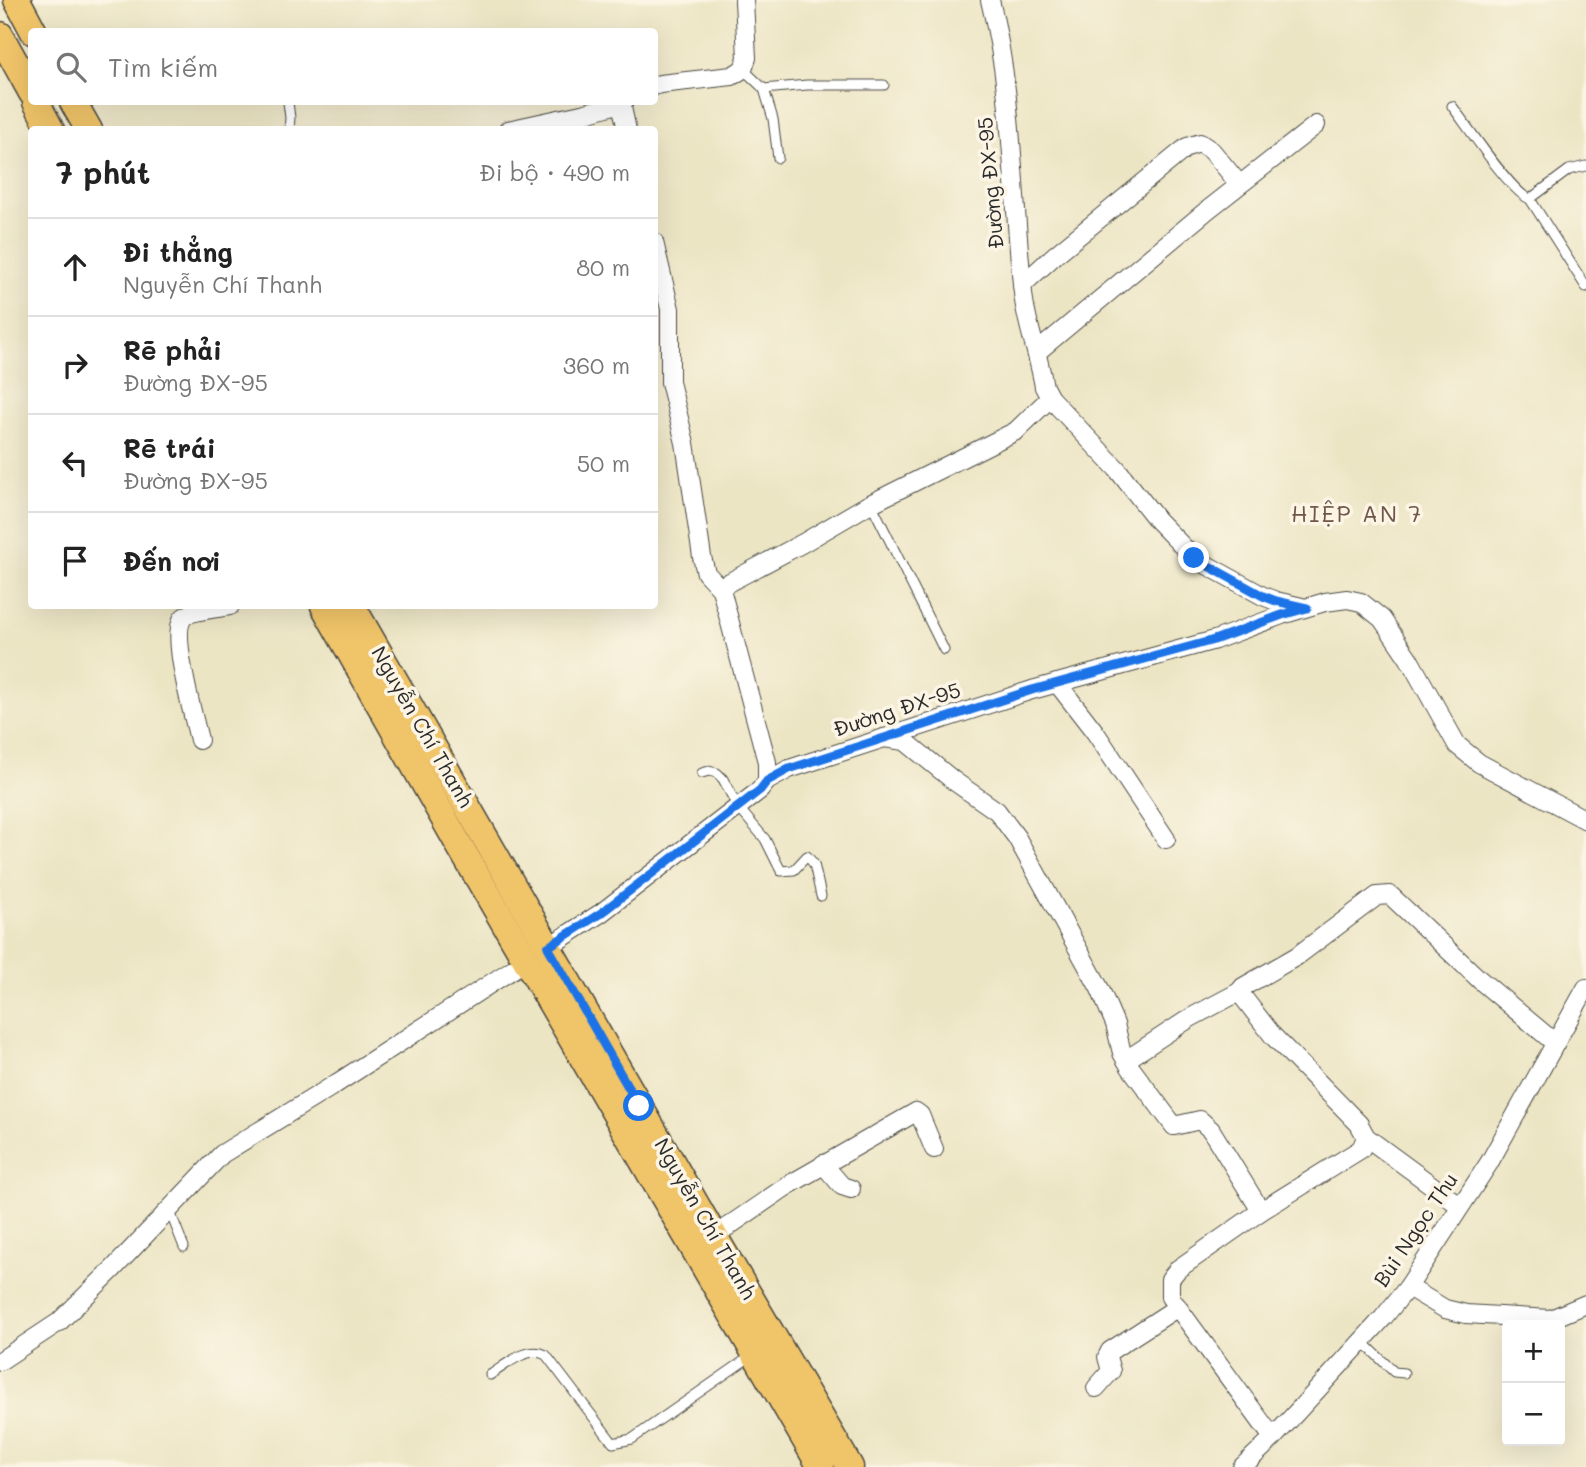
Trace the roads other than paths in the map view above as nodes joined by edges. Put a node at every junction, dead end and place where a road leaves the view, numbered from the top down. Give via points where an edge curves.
1 (17, 0) edge
2 (744, 0) edge
3 (990, 0) edge
4 (32, 28) edge
5 (0, 35) edge
6 (743, 69) junction
7 (658, 84) edge
8 (884, 85) dead end
9 (28, 86) edge
10 (764, 89) junction
11 (38, 105) edge
12 (75, 105) edge
13 (288, 105) edge
14 (611, 105) edge
15 (623, 105) edge
16 (1452, 106) dead end
17 (1316, 125) dead end
18 (49, 126) edge
19 (87, 126) edge
20 (289, 126) edge
21 (524, 126) edge
22 (626, 126) edge
23 (778, 158) dead end
24 (1586, 166) edge
25 (1239, 184) junction
26 (1530, 199) junction
27 (658, 259) edge
28 (1022, 285) junction
29 (1586, 287) edge
30 (1037, 352) junction
31 (1050, 398) junction
32 (871, 503) junction
33 (721, 589) junction
34 (1307, 608) junction
35 (213, 609) edge
36 (326, 609) edge
37 (354, 609) edge
38 (944, 650) dead end
39 (1057, 683) junction
40 (884, 738) junction
41 (200, 740) dead end
42 (702, 773) dead end
43 (767, 781) junction
44 (737, 806) junction
45 (1586, 820) edge
46 (1166, 839) dead end
47 (821, 896) dead end
48 (538, 954) junction
49 (1586, 988) edge
50 (1239, 992) junction
51 (1555, 1043) junction
52 (1126, 1060) junction
53 (1366, 1137) junction
54 (934, 1149) dead end
55 (823, 1164) junction
56 (851, 1189) dead end
57 (1460, 1206) junction
58 (169, 1209) junction
59 (1261, 1211) junction
60 (704, 1243) junction
61 (184, 1247) dead end
62 (1408, 1287) junction
63 (1586, 1304) edge
64 (1178, 1307) junction
65 (1362, 1341) junction
66 (755, 1353) junction
67 (0, 1361) edge
68 (1404, 1373) dead end
69 (490, 1375) dead end
70 (1096, 1388) dead end
71 (1273, 1438) junction
72 (821, 1467) edge
73 (850, 1467) edge
74 (1242, 1467) edge

1 - 4 main road
2 - 6 street via 747,58
3 - 28 street, Đường ĐX-95 via 1011,133
5 - 9 main road
6 - 7 street via 732,76
6 - 10 lane
8 - 10 lane
10 - 23 lane
11 - 18 main road
12 - 19 main road
13 - 20 lane
14 - 21 street
15 - 22 street
16 - 26 lane via 1508,180
17 - 25 street
24 - 26 lane via 1569,170
25 - 28 street via 1206,147 1200,143 1187,147
25 - 30 street
26 - 29 lane
27 - 33 street via 670,309 670,382 685,443 702,557 706,573
28 - 30 street, Đường ĐX-95
30 - 31 street, Đường ĐX-95
31 - 32 street via 1016,431
31 - 34 street, Đường ĐX-95 via 1194,558 1263,596
32 - 33 street
32 - 38 lane
33 - 43 street via 767,762
34 - 39 street, Đường ĐX-95 via 1214,640
34 - 45 street, Đường ĐX-95 via 1347,599 1361,602 1382,619 1409,659 1457,745 1479,763
35 - 41 street via 184,616 180,625 182,665
36 - 48 main road, Nguyễn Chí Thanh via 459,845
37 - 48 main road, Nguyễn Chí Thanh
39 - 40 street, Đường ĐX-95
39 - 46 street
40 - 43 street, Đường ĐX-95 via 789,769
40 - 52 street via 905,741 997,811 1017,838 1100,989
42 - 44 lane via 717,773
43 - 44 street, Đường ĐX-95
44 - 47 lane via 765,839 781,871 794,870 807,856 814,864
44 - 48 street, Đường ĐX-95 via 601,913
48 - 58 street, Đường ĐX-95 via 222,1154
48 - 60 main road, Nguyễn Chí Thanh
49 - 51 street, Bùi Ngọc Thu
50 - 51 street via 1297,956 1377,896 1390,895
50 - 52 street
50 - 53 street
51 - 57 street, Bùi Ngọc Thu
52 - 59 street via 1174,1126 1200,1120 1211,1130
53 - 57 street
53 - 59 street via 1361,1149
54 - 55 street via 916,1112
55 - 56 street via 842,1186
55 - 60 street
57 - 62 street, Bùi Ngọc Thu
58 - 61 lane
58 - 67 street, Đường ĐX-95 via 59,1322
59 - 64 street via 1178,1269 1170,1279 1171,1297
60 - 66 main road, Nguyễn Chí Thanh
60 - 73 main road, Nguyễn Chí Thanh
62 - 63 street via 1445,1309 1466,1314 1551,1319
62 - 65 street, Bùi Ngọc Thu
64 - 70 street via 1110,1350 1111,1371
64 - 71 street
65 - 68 lane via 1394,1371
65 - 71 street, Bùi Ngọc Thu
66 - 69 lane via 632,1439 613,1443 546,1355 530,1351
66 - 72 main road, Nguyễn Chí Thanh
71 - 74 street, Bùi Ngọc Thu

